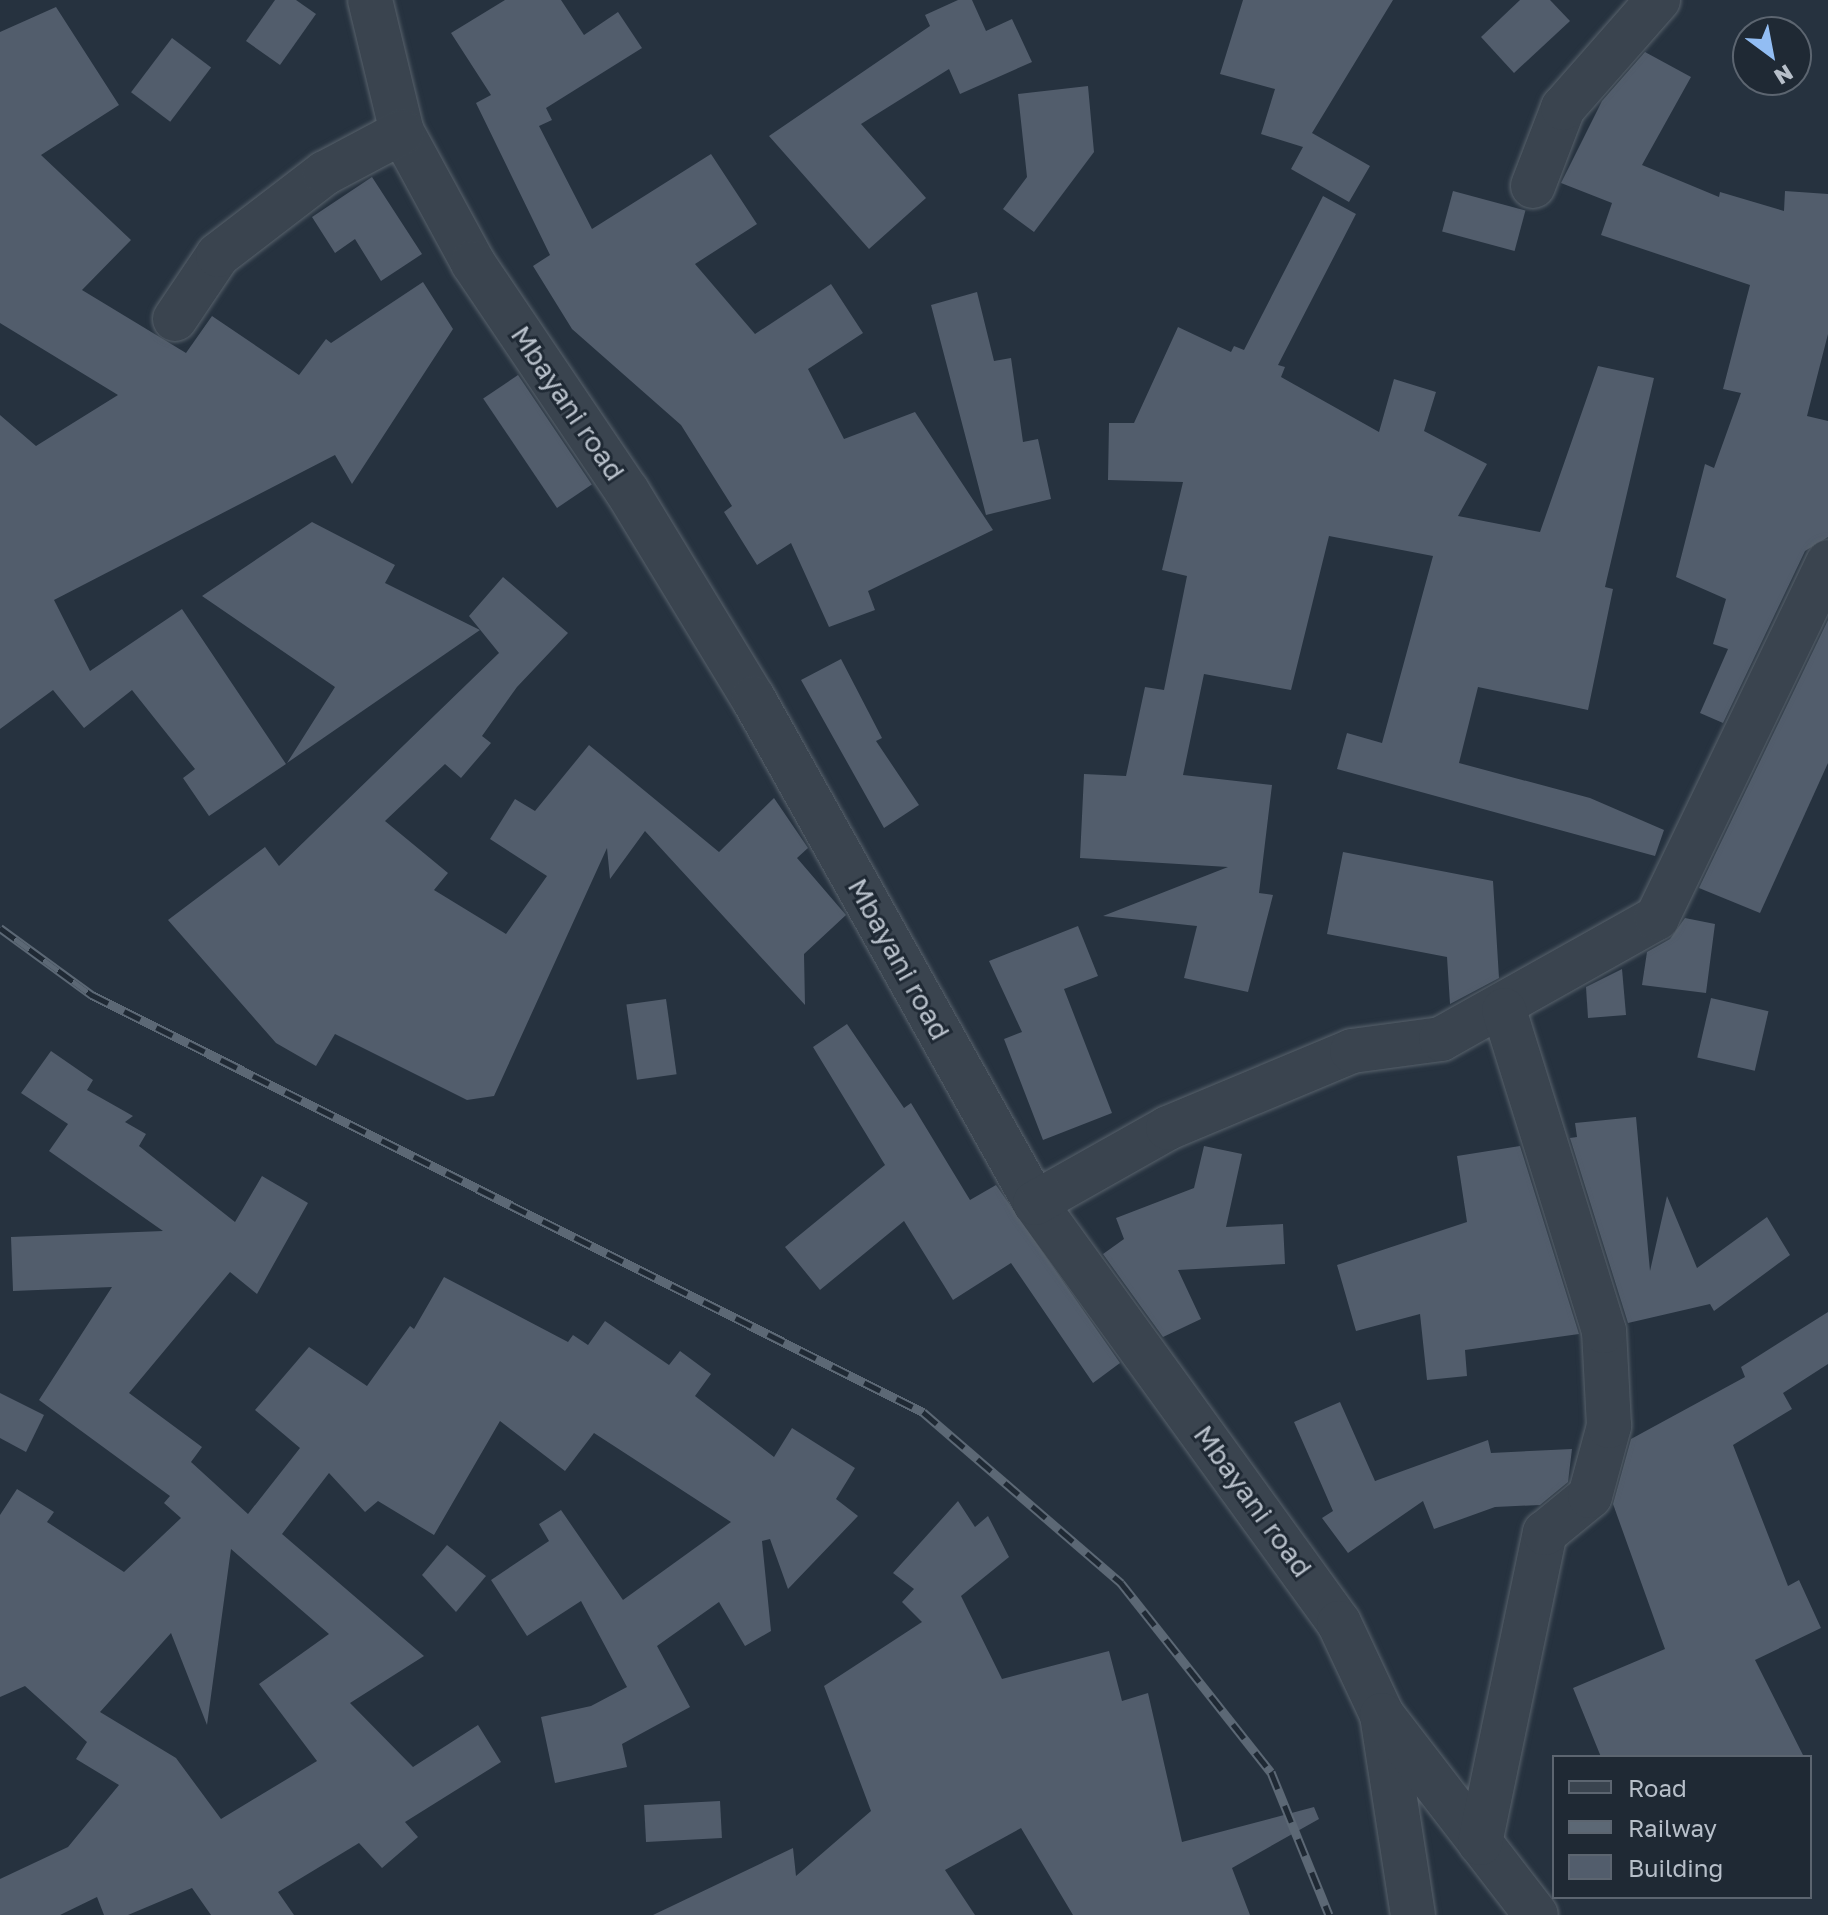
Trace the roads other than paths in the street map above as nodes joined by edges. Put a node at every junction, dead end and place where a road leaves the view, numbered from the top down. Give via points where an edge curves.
1 (370, 0) edge
2 (1658, 0) edge
3 (402, 132) junction
4 (1533, 186) dead end
5 (175, 319) dead end
6 (1828, 562) edge
7 (1504, 1010) junction
8 (1035, 1203) junction
9 (1382, 1715) junction
10 (1480, 1843) junction
11 (1413, 1915) edge
12 (1536, 1915) edge

1 - 3 street, Mbayani road
2 - 4 street via 1563,108
3 - 5 street via 325,173 229,246
3 - 8 street, Mbayani road via 473,263 627,491 753,698
6 - 7 street via 1657,918
7 - 8 street via 1441,1039 1352,1051 1168,1128
7 - 10 street via 1604,1331 1609,1426 1590,1496 1545,1533
8 - 9 street, Mbayani road via 1292,1553 1339,1623
9 - 10 street
9 - 11 street, Mbayani road
10 - 12 street

